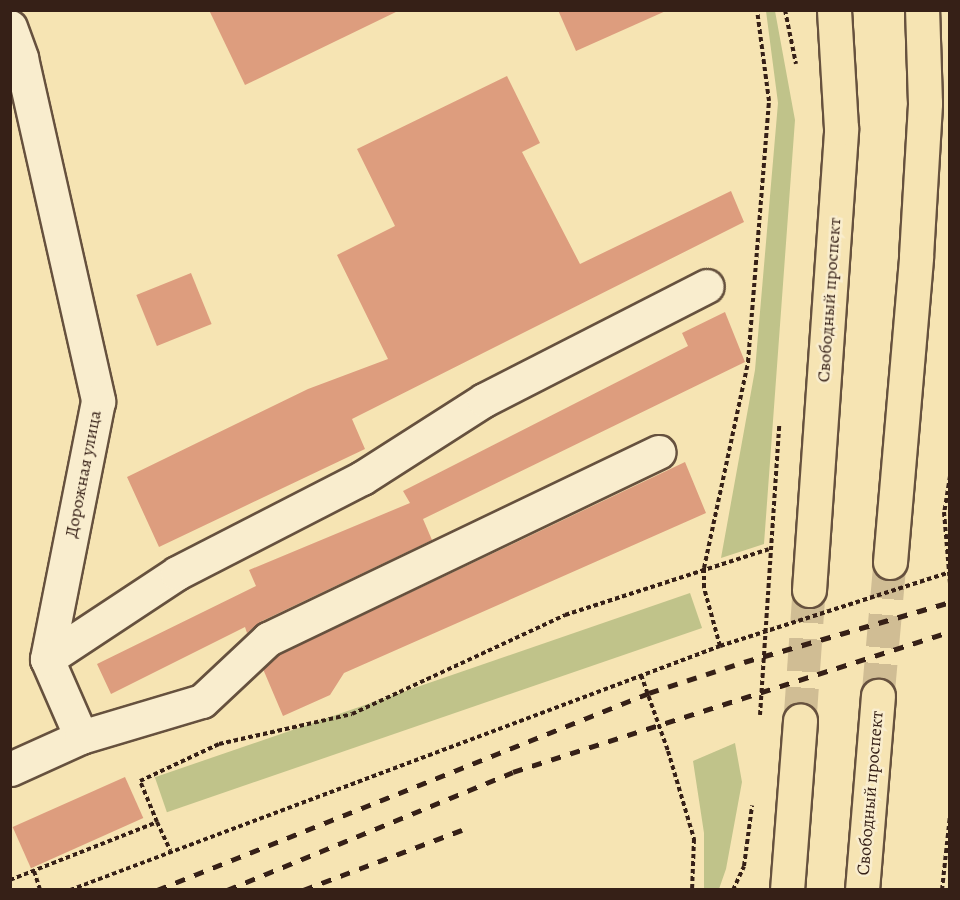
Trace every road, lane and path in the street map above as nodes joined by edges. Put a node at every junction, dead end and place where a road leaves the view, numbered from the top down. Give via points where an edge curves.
1 (786, 10) edge
2 (834, 10) edge
3 (922, 10) edge
4 (10, 27) edge
5 (16, 61) edge
6 (797, 69) dead end
7 (707, 286) dead end
8 (780, 420) dead end
9 (659, 452) dead end
10 (950, 476) edge
11 (947, 512) edge
12 (769, 549) junction
13 (890, 562) tunnel mouth
14 (705, 568) junction
15 (950, 572) edge
16 (950, 584) edge
17 (809, 590) tunnel mouth
18 (720, 646) junction
19 (47, 659) junction
20 (641, 675) junction
21 (878, 696) tunnel mouth
22 (800, 720) tunnel mouth
23 (759, 726) dead end
24 (81, 737) junction
25 (10, 769) edge
26 (753, 798) dead end
27 (950, 815) edge
28 (157, 822) junction
29 (170, 850) junction
30 (34, 871) junction
31 (10, 880) edge
32 (40, 890) edge
33 (70, 890) edge
34 (692, 890) edge
35 (734, 890) edge
36 (787, 890) edge
37 (862, 890) edge
38 (942, 890) edge

1 - 6 path
2 - 17 main road, Свободный проспект via 841,128
3 - 13 main road via 925,103
4 - 5 street, Дорожная улица
5 - 19 street, Дорожная улица via 98,401
7 - 19 street via 484,400 362,478 177,573
8 - 12 path
9 - 24 street via 268,639 202,701
10 - 11 path
11 - 16 path
12 - 14 path
12 - 23 path
14 - 18 path via 704,588
14 - 28 path via 565,615 352,714 219,744 149,776 140,781
15 - 18 path, bridge
18 - 20 path
19 - 24 street
20 - 29 path
20 - 34 path via 694,839
21 - 37 main road, Свободный проспект
22 - 36 main road
24 - 25 street
26 - 35 path via 744,866
27 - 38 path
28 - 29 path
28 - 30 path
29 - 33 path
30 - 31 path
30 - 32 path

